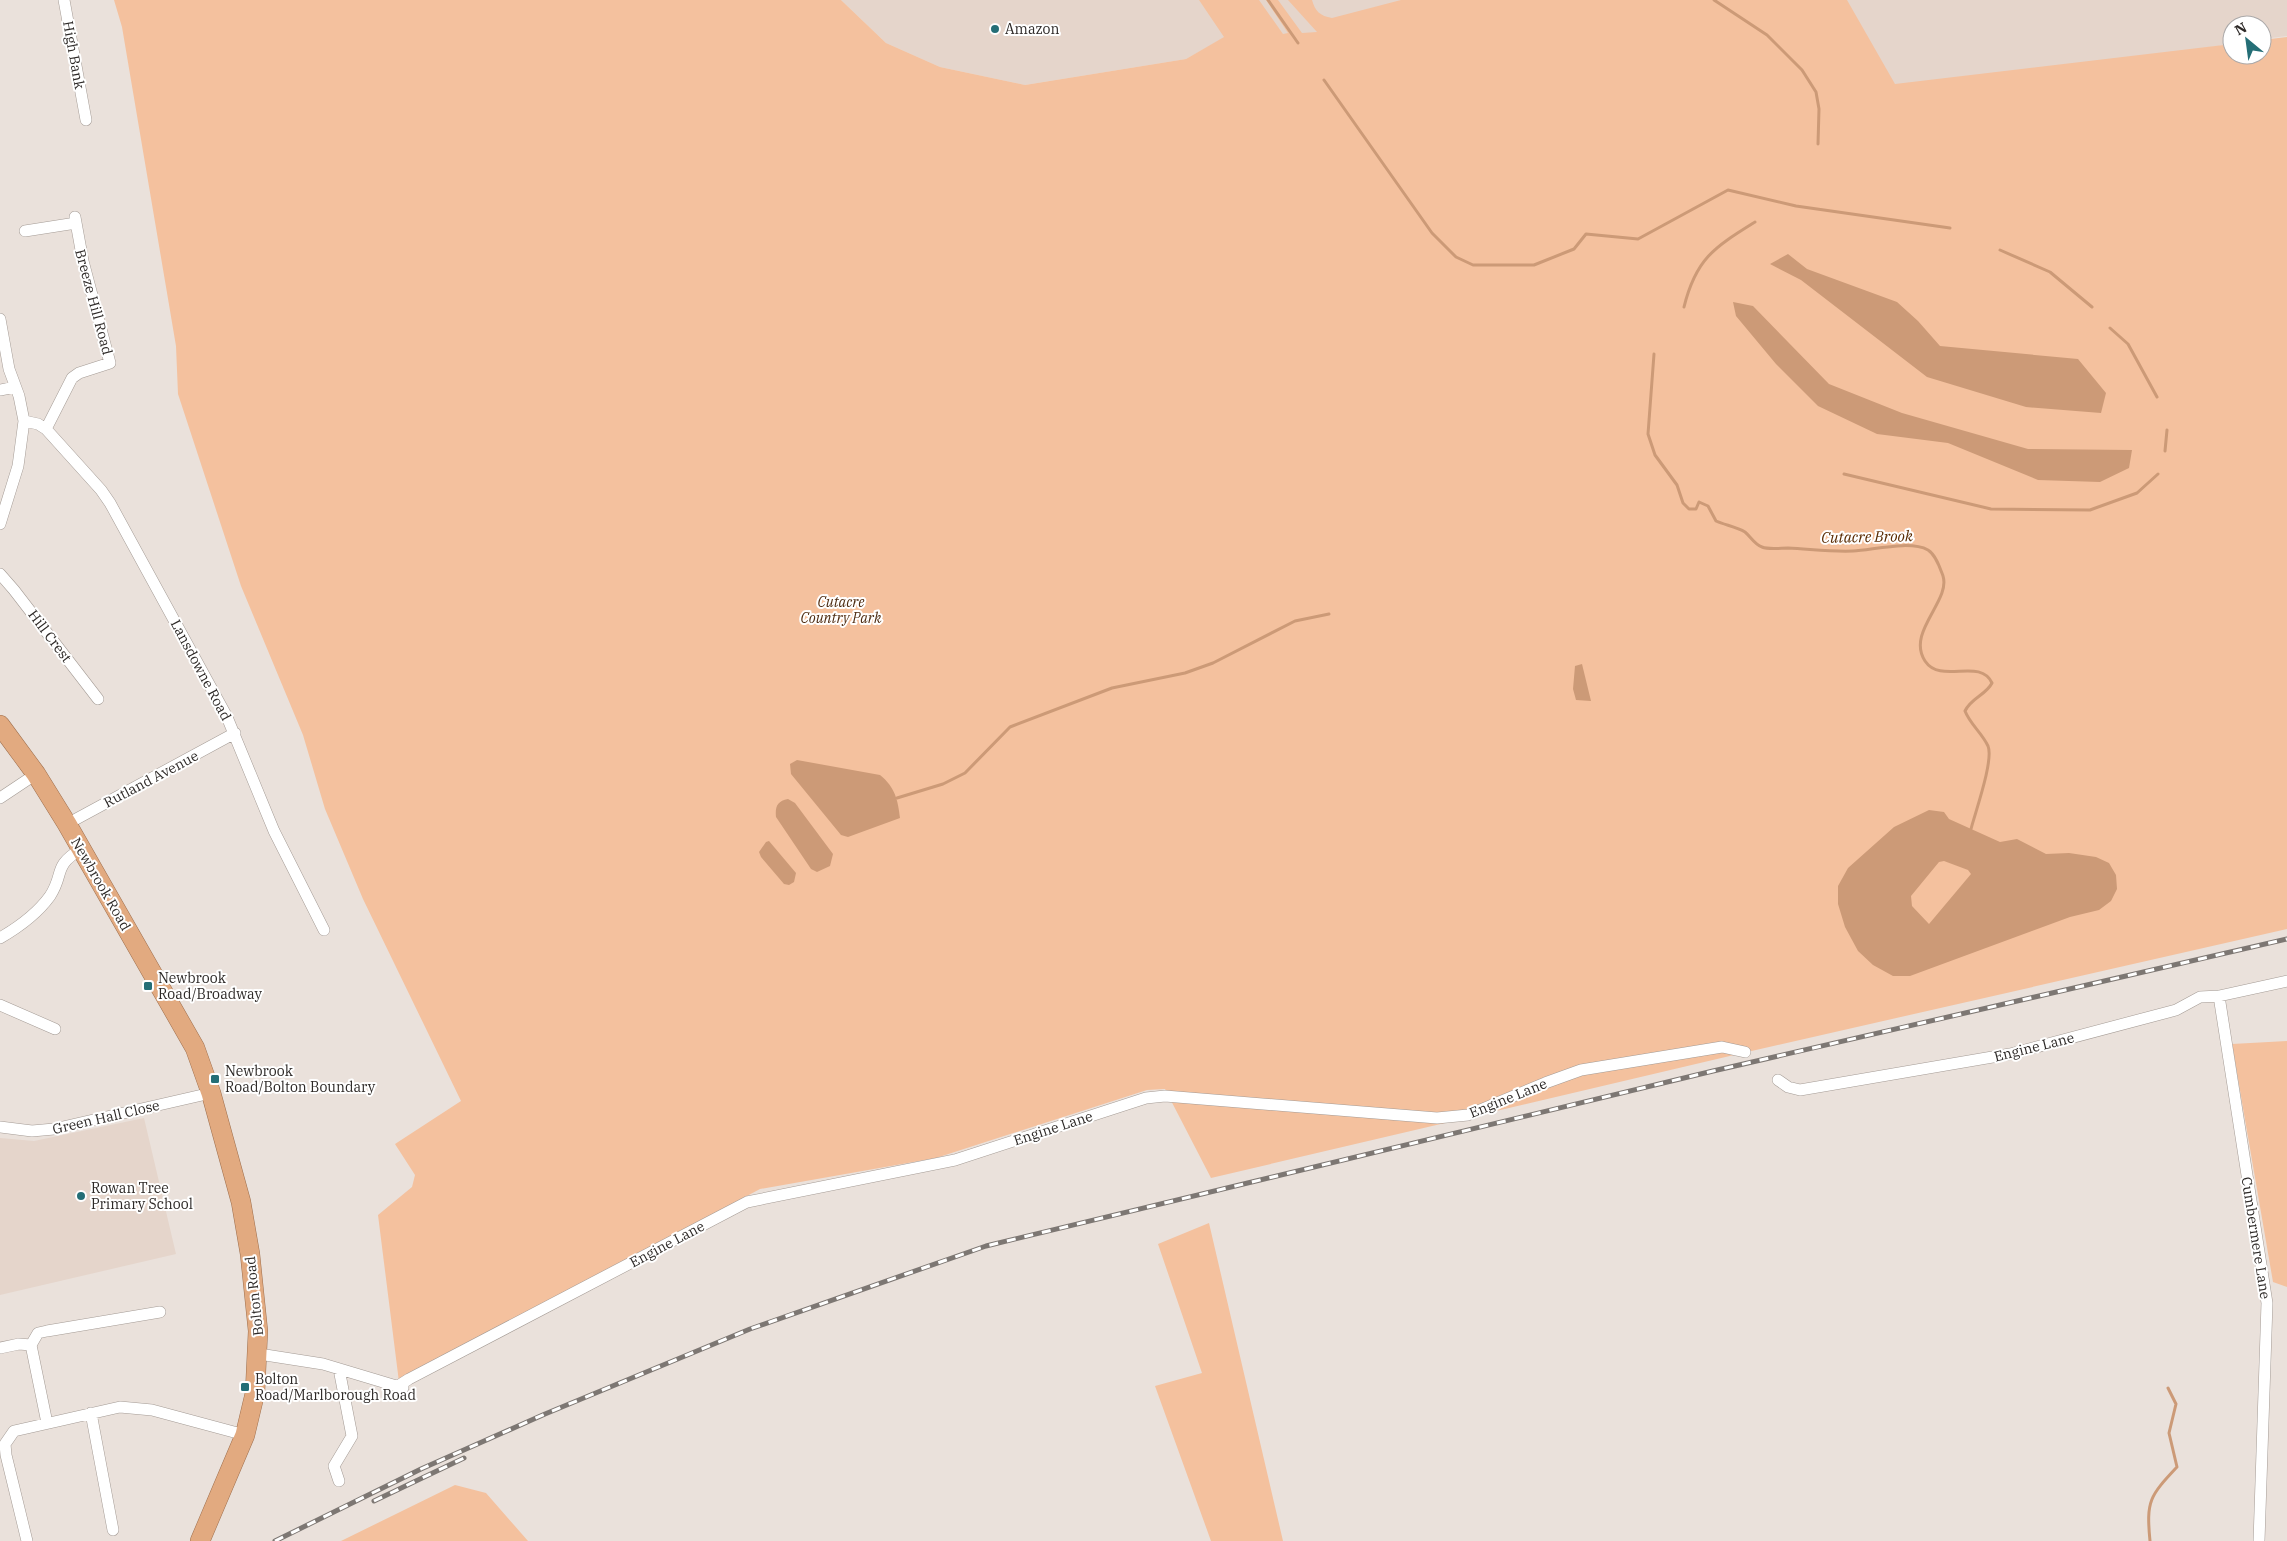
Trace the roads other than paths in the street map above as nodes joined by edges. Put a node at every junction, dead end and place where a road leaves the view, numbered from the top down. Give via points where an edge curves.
1 (64, 0) edge
2 (81, 115) dead end
3 (28, 227) dead end
4 (0, 320) edge
5 (15, 387) junction
6 (0, 390) edge
7 (24, 421) junction
8 (46, 429) junction
9 (0, 524) edge
10 (0, 574) edge
11 (98, 699) dead end
12 (0, 725) edge
13 (235, 733) junction
14 (36, 774) junction
15 (0, 798) edge
16 (67, 824) junction
17 (81, 850) junction
18 (324, 930) dead end
19 (0, 938) edge
20 (2287, 981) edge
21 (2219, 996) junction
22 (0, 1005) edge
23 (48, 1029) dead end
24 (195, 1048) joint
25 (1745, 1052) dead end
26 (1778, 1080) dead end
27 (211, 1093) junction
28 (0, 1127) edge
29 (160, 1312) dead end
30 (31, 1345) junction
31 (0, 1348) edge
32 (259, 1354) junction
33 (339, 1369) junction
34 (91, 1413) junction
35 (47, 1422) junction
36 (246, 1435) junction
37 (339, 1481) dead end
38 (113, 1530) dead end
39 (27, 1541) edge
40 (200, 1541) edge
41 (2259, 1541) edge

1 - 2 street, High Bank
3 - 8 street, Breeze Hill Road via 76,220 83,261 110,364 72,378
4 - 5 street
5 - 6 street
5 - 7 street
7 - 8 street
7 - 9 street via 18,466
8 - 13 street, Lansdowne Road via 110,503
10 - 11 street, Hill Crest
12 - 14 highway, Newbrook Road
13 - 16 street, Rutland Avenue
13 - 18 street, Lansdowne Road via 274,831
14 - 15 street
14 - 16 highway, Newbrook Road
16 - 17 highway, Newbrook Road
17 - 19 street via 64,861 50,895 39,908
17 - 24 highway, Newbrook Road
20 - 21 street, Engine Lane
21 - 26 street, Engine Lane via 2200,997 2176,1010 1979,1061 1800,1090
21 - 41 street, Cumbermere Lane via 2268,1303
22 - 23 street
24 - 27 highway, Bolton Road
25 - 33 street, Engine Lane via 1722,1047 1581,1070 1468,1115 1437,1118 1165,1096 1146,1098 956,1160 747,1202 409,1378 401,1387
27 - 28 street, Green Hall Close via 54,1130
27 - 32 highway, Bolton Road via 242,1210
29 - 30 street via 47,1330 38,1333
30 - 31 street
30 - 35 street
32 - 33 street
32 - 36 highway, Bolton Road
33 - 37 street via 352,1436 334,1466
34 - 35 street
34 - 36 street via 135,1408
34 - 38 street
35 - 39 street via 14,1431 5,1444
36 - 40 highway, Bolton Road

